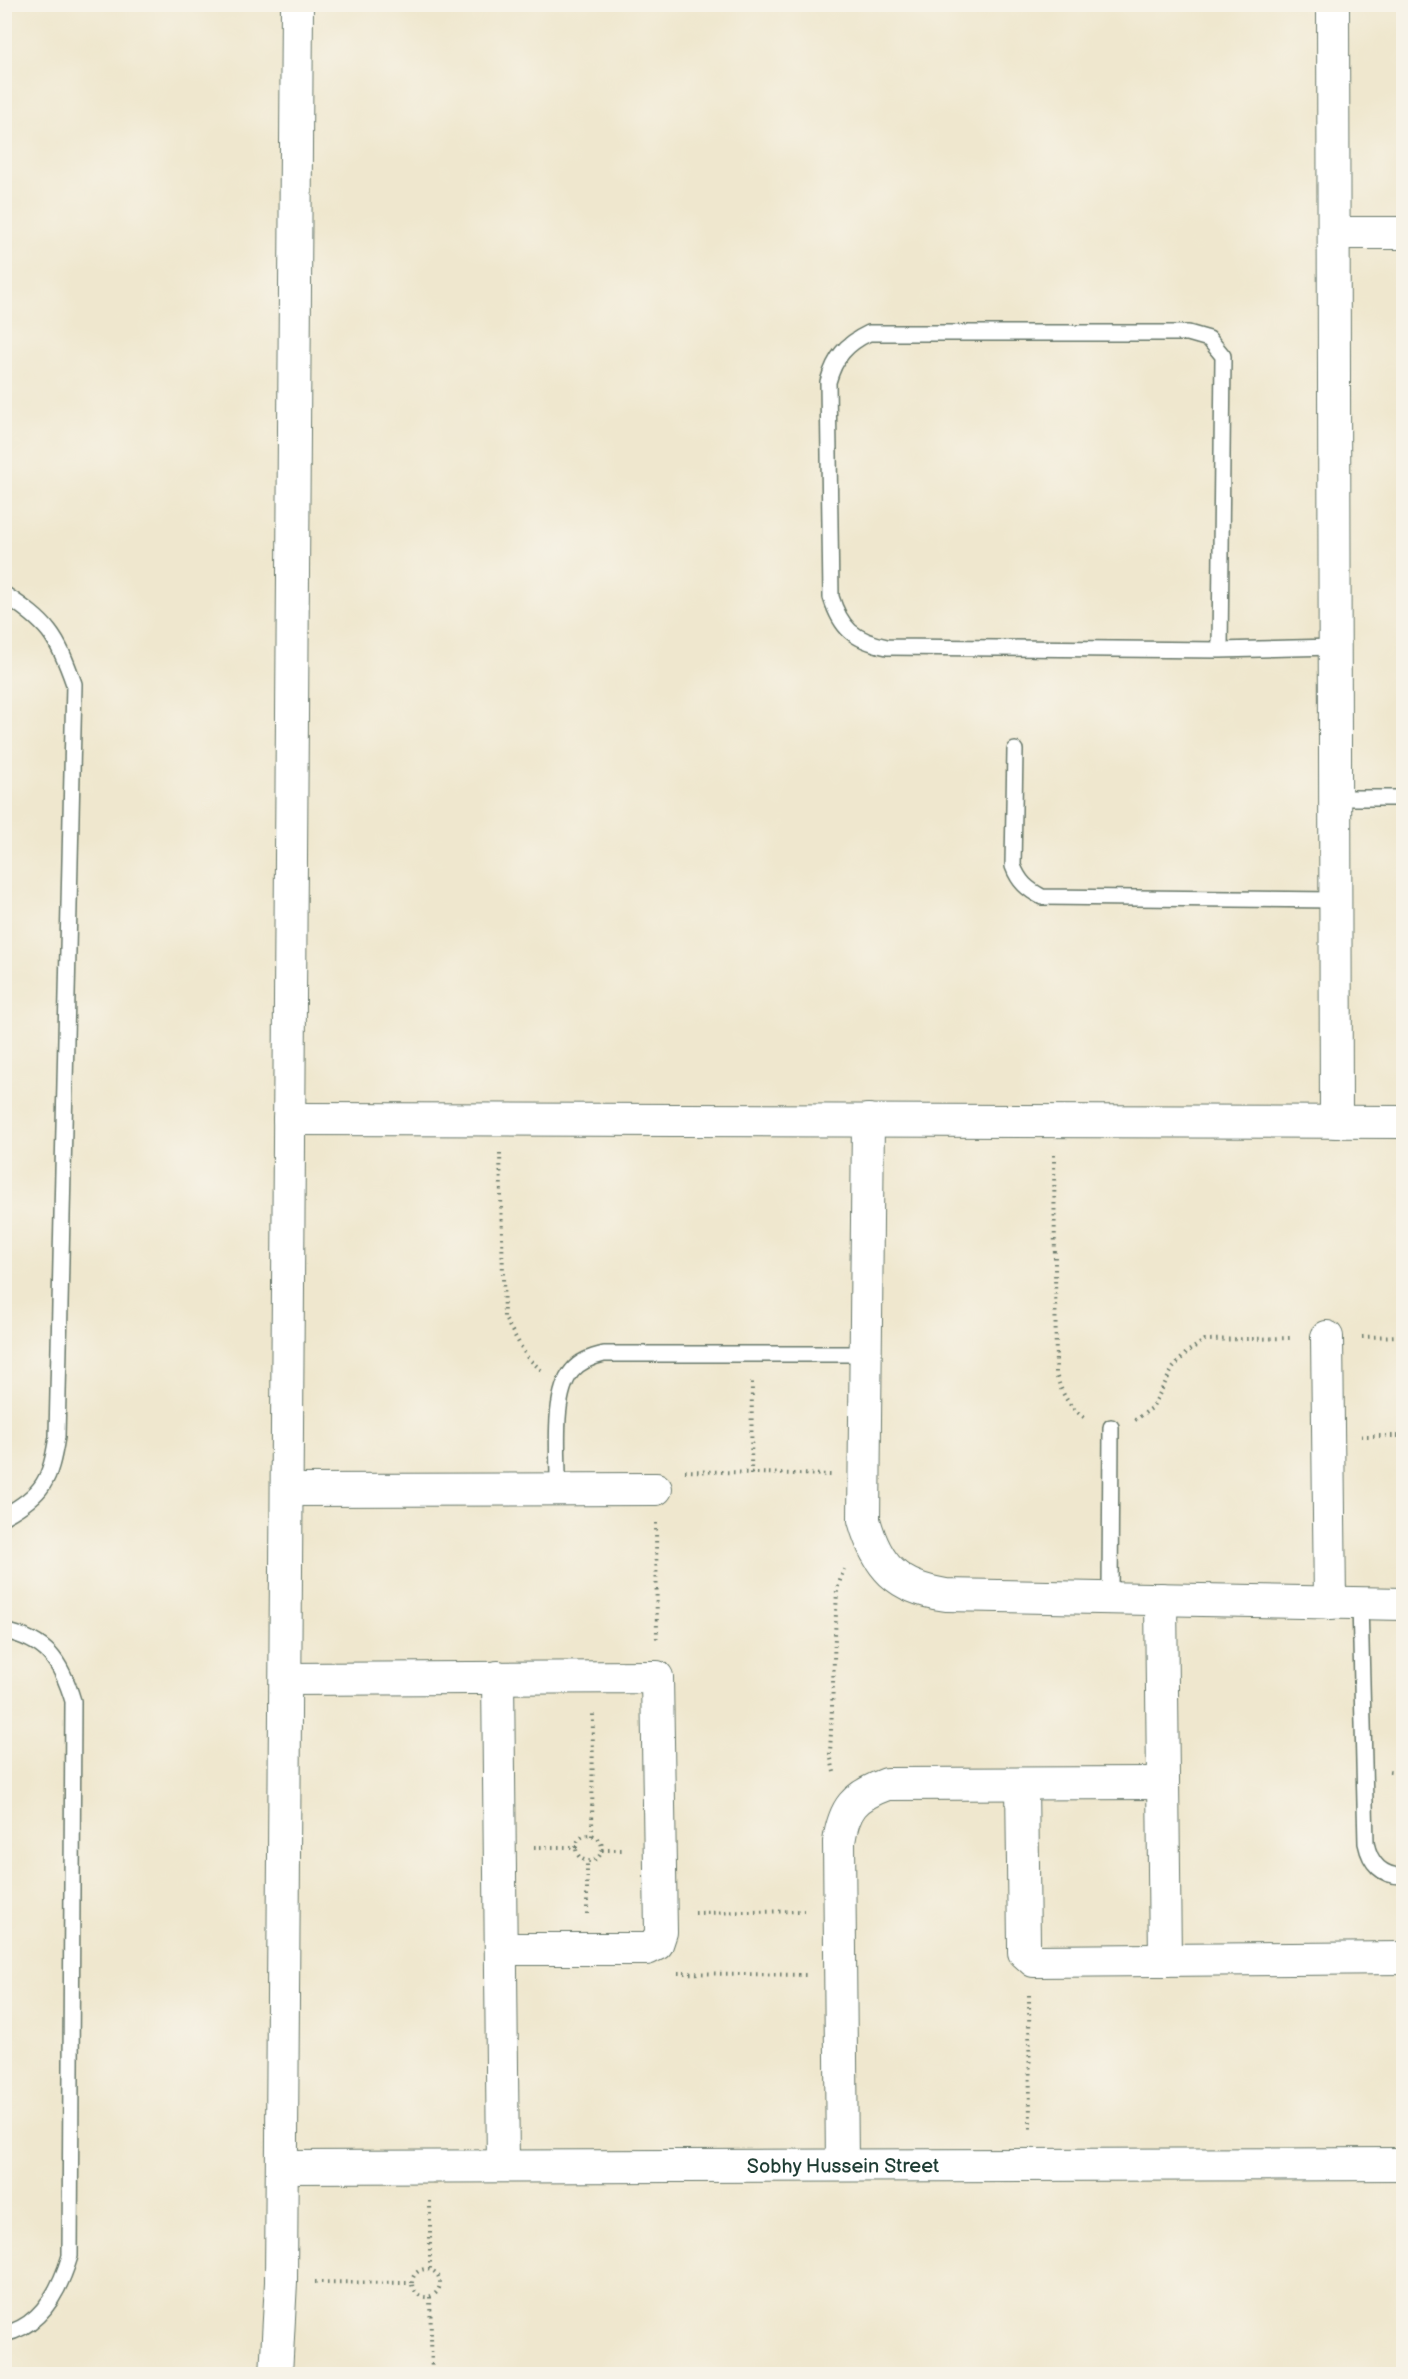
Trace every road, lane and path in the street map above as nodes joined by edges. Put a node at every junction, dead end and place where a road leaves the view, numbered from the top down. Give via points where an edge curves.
1 (297, 4) edge
2 (1333, 4) edge
3 (1334, 233) junction
4 (1404, 233) edge
5 (4, 594) edge
6 (1334, 646) junction
7 (1220, 650) junction
8 (1015, 750) dead end
9 (1335, 798) junction
10 (1404, 798) edge
11 (1335, 900) junction
12 (289, 1119) junction
13 (499, 1119) junction
14 (868, 1120) junction
15 (1054, 1121) junction
16 (1336, 1122) junction
17 (1404, 1122) edge
18 (1404, 1336) edge
19 (1327, 1337) junction
20 (752, 1354) junction
21 (866, 1354) junction
22 (563, 1385) junction
23 (1111, 1427) junction
24 (751, 1474) junction
25 (864, 1476) junction
26 (558, 1489) junction
27 (656, 1489) junction
28 (287, 1490) junction
29 (4, 1516) edge
30 (870, 1544) junction
31 (1110, 1598) junction
32 (1161, 1599) junction
33 (1330, 1602) junction
34 (1360, 1604) junction
35 (1404, 1604) edge
36 (4, 1631) edge
37 (498, 1677) junction
38 (593, 1677) junction
39 (657, 1677) junction
40 (286, 1678) junction
41 (1163, 1783) junction
42 (1022, 1784) junction
43 (853, 1803) junction
44 (592, 1836) junction
45 (500, 1847) junction
46 (577, 1847) junction
47 (587, 1861) junction
48 (1404, 1876) edge
49 (839, 1911) junction
50 (661, 1913) junction
51 (501, 1949) junction
52 (586, 1949) junction
53 (647, 1949) junction
54 (1029, 1957) junction
55 (1404, 1958) edge
56 (1165, 1960) junction
57 (840, 1976) junction
58 (1404, 2164) edge
59 (842, 2165) junction
60 (1030, 2165) junction
61 (429, 2166) junction
62 (503, 2166) junction
63 (282, 2167) junction
64 (430, 2269) junction
65 (281, 2282) junction
66 (411, 2283) junction
67 (430, 2297) junction
68 (4, 2334) edge
69 (276, 2374) edge
70 (432, 2374) edge

1 - 12 street
2 - 3 street
3 - 4 street
3 - 6 street
5 - 29 lane via 36,615 55,639 74,684 57,1437 51,1472 29,1502
6 - 7 lane
6 - 9 street
7 - 7 lane via 886,647 867,643 850,632 837,616 831,597 828,382 841,351 869,333 1188,333 1209,339 1223,356
8 - 11 lane via 1013,866 1018,880 1042,897
9 - 10 lane
9 - 11 street
11 - 16 street
12 - 13 street
12 - 28 street
13 - 14 street
13 - 22 path via 504,1317 527,1357
14 - 15 street
14 - 21 street
15 - 16 street
15 - 23 path via 1056,1374 1062,1394 1074,1411 1091,1422
16 - 17 street
18 - 19 path
19 - 23 path via 1205,1340 1173,1368 1152,1408 1134,1421
19 - 33 street
20 - 21 lane
20 - 22 lane via 604,1354 586,1359 572,1370
20 - 24 path
21 - 25 street
22 - 26 lane
23 - 31 lane
24 - 25 path
24 - 27 path via 680,1471 670,1473
25 - 30 street via 864,1520
26 - 27 street
26 - 28 street
27 - 39 path
28 - 40 street
30 - 31 street via 882,1564 900,1580 922,1591 946,1595
30 - 43 path via 854,1555 837,1589 830,1754 834,1773
31 - 32 street
32 - 33 street
32 - 41 street
33 - 34 street
34 - 35 street
34 - 48 lane via 1366,1844 1376,1866 1386,1873
36 - 68 lane via 23,1635 47,1650 65,1673 73,1701 70,2256 60,2288 40,2314
37 - 38 street
37 - 40 street
37 - 45 street
38 - 39 street
38 - 44 path
39 - 50 street
40 - 63 street
41 - 42 street
41 - 56 street
42 - 43 street via 887,1784 868,1791
42 - 54 street via 1024,1945
43 - 49 street via 842,1821 839,1842
44 - 46 path via 582,1838
44 - 47 path via 600,1841 602,1850 597,1858
45 - 46 path
45 - 51 street
46 - 47 path via 579,1856
47 - 52 path
49 - 50 path
49 - 57 street
50 - 53 street via 660,1938
51 - 52 street
51 - 62 street
52 - 53 street
53 - 57 path via 649,1960 667,1973
54 - 56 street via 1040,1961
54 - 60 path
55 - 56 street
57 - 59 street
58 - 60 street, Sobhy Hussein Street
59 - 60 street, Sobhy Hussein Street
59 - 62 street, Sobhy Hussein Street
61 - 62 street, Sobhy Hussein Street
61 - 63 street, Sobhy Hussein Street
61 - 64 path
63 - 65 street
64 - 66 path via 417,2271
64 - 67 path via 436,2272 440,2283
65 - 66 path
65 - 69 street
66 - 67 path via 419,2296
67 - 70 path

